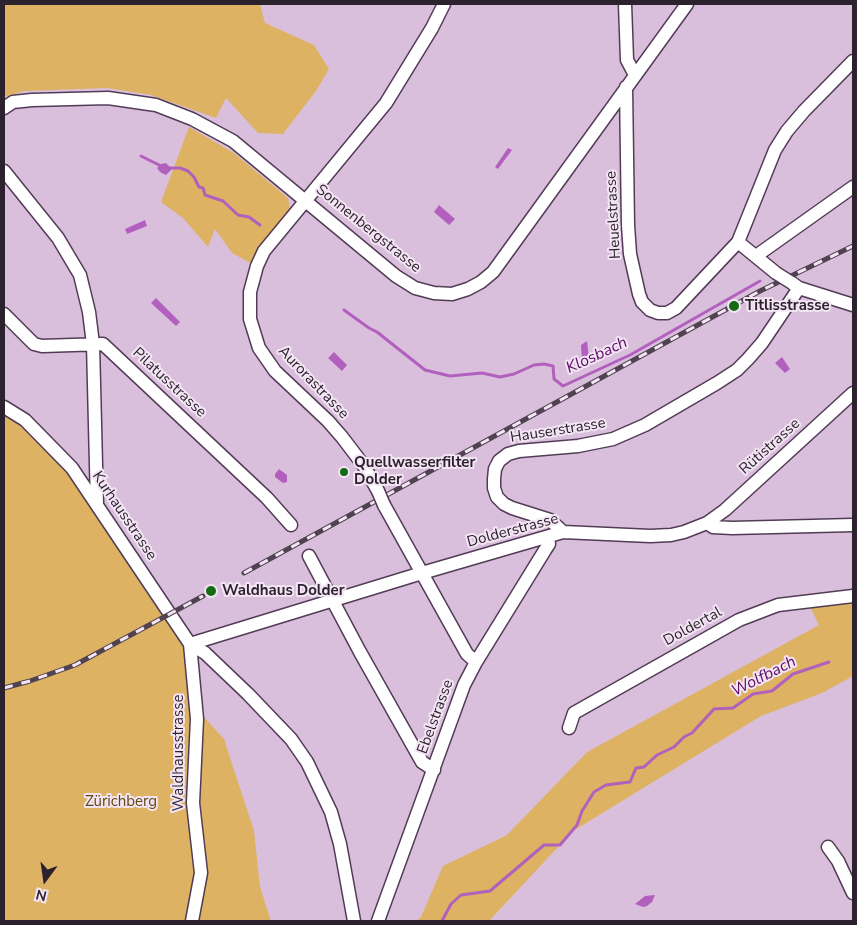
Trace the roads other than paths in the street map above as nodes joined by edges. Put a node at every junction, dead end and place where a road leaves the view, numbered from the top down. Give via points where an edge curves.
1 (444, 4) edge
2 (625, 4) edge
3 (687, 4) edge
4 (853, 61) edge
5 (634, 75) junction
6 (626, 87) junction
7 (4, 108) edge
8 (4, 171) edge
9 (853, 187) edge
10 (306, 200) junction
11 (738, 242) junction
12 (756, 256) junction
13 (795, 286) junction
14 (853, 305) edge
15 (4, 314) edge
16 (93, 344) junction
17 (853, 393) edge
18 (4, 407) edge
19 (97, 505) junction
20 (707, 523) junction
21 (853, 524) edge
22 (291, 525) dead end
23 (563, 532) junction
24 (548, 537) junction
25 (309, 556) dead end
26 (422, 573) junction
27 (853, 596) edge
28 (332, 601) junction
29 (207, 638) junction
30 (190, 644) junction
31 (205, 652) junction
32 (476, 662) junction
33 (569, 728) dead end
34 (434, 770) junction
35 (828, 846) dead end
36 (853, 893) edge
37 (192, 921) edge
38 (354, 921) edge
39 (378, 921) edge

1 - 10 street, Aurorastrasse via 386,103
2 - 5 street via 626,60
3 - 5 street, Sonnenbergstrasse
4 - 11 street via 804,111 775,150
5 - 6 street, Sonnenbergstrasse
6 - 10 street, Sonnenbergstrasse via 493,272 468,289 452,294 414,288
6 - 11 street, Heuelstrasse via 630,254 642,302 650,310 668,313
7 - 10 street, Sonnenbergstrasse via 13,102 32,100 108,98 156,105 192,118 234,141
8 - 16 street via 58,238 80,276
9 - 12 street
10 - 26 street, Aurorastrasse, bridge via 264,251 257,266 250,292 250,319 259,348 275,371 328,422 364,466
11 - 12 street
12 - 13 street, bridge
13 - 14 street
13 - 23 street, Hauserstrasse via 762,343 748,359 717,383 646,425 613,439 578,446 519,450 499,461 494,478 498,497 504,504 550,520
15 - 16 street, Pilatusstrasse via 34,344
16 - 19 street
16 - 22 street, Pilatusstrasse via 103,344 111,351 267,498
17 - 20 street, Rütistrasse
18 - 19 street, Kurhausstrasse via 43,437 72,468
19 - 30 street, Kurhausstrasse
20 - 21 street via 713,527 732,528
20 - 23 street, Dolderstrasse via 671,535
23 - 24 street, Dolderstrasse
24 - 26 street, Dolderstrasse
24 - 32 street, Ebelstrasse via 549,544
25 - 28 street
26 - 28 street, Dolderstrasse
26 - 32 street, Aurorastrasse via 467,654
27 - 33 street, Doldertal via 778,605 739,620 574,713
28 - 29 street, Dolderstrasse
28 - 34 street via 422,762
29 - 30 street, Dolderstrasse
29 - 31 street
30 - 31 street, Kurhausstrasse
30 - 37 street, Waldhausstrasse via 197,719 193,803 201,873
31 - 38 street, Kurhausstrasse via 291,738 307,762 332,812
32 - 34 street, Ebelstrasse via 464,685
34 - 39 street, Ebelstrasse
35 - 36 street

